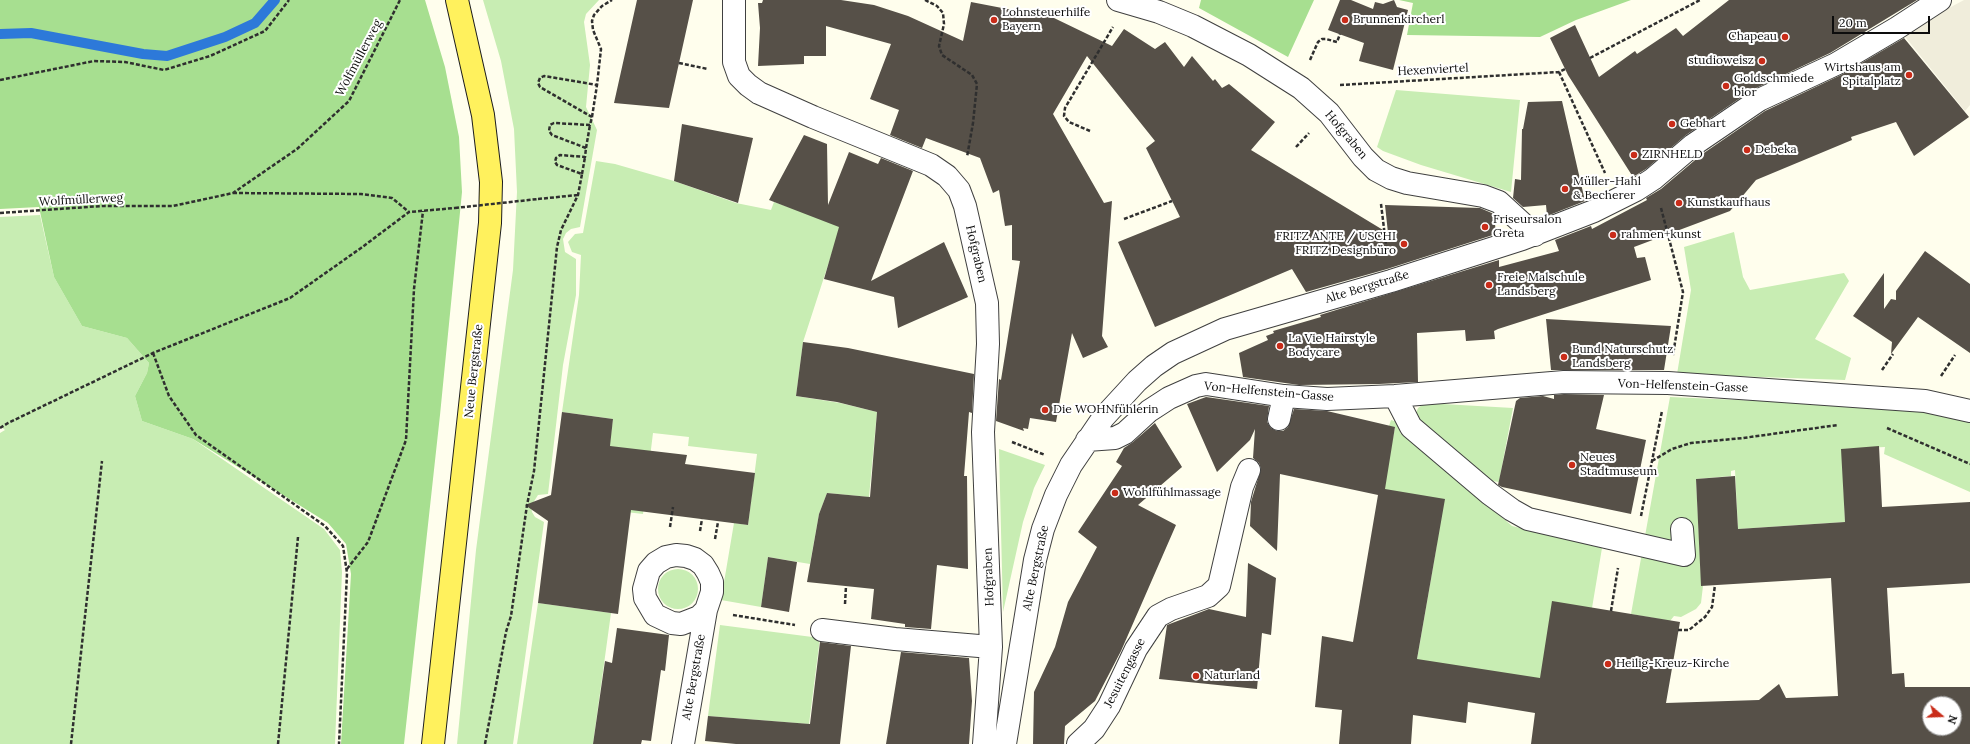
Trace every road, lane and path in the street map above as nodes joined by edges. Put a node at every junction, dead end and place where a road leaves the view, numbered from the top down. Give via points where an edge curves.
1 (289, 0) edge
2 (400, 0) edge
3 (457, 0) edge
4 (612, 0) edge
5 (734, 0) edge
6 (924, 0) edge
7 (1700, 0) edge
8 (1940, 0) edge
9 (1122, 1) edge
10 (1340, 34) dead end
11 (1590, 58) dead end
12 (1565, 69) dead end
13 (1559, 72) junction
14 (0, 80) edge
15 (597, 85) junction
16 (1301, 88) junction
17 (592, 117) junction
18 (590, 124) junction
19 (1090, 131) dead end
20 (586, 148) junction
21 (585, 157) junction
22 (967, 157) dead end
23 (1376, 170) junction
24 (582, 174) junction
25 (1653, 178) junction
26 (233, 192) junction
27 (578, 195) junction
28 (1618, 199) junction
29 (1172, 201) dead end
30 (409, 212) junction
31 (423, 212) junction
32 (0, 213) edge
33 (1124, 219) dead end
34 (1535, 235) junction
35 (1391, 280) junction
36 (153, 353) junction
37 (1668, 383) junction
38 (1284, 396) junction
39 (1395, 396) junction
40 (1970, 411) edge
41 (1279, 419) dead end
42 (1846, 424) dead end
43 (1884, 427) dead end
44 (0, 428) edge
45 (1007, 440) dead end
46 (1087, 440) junction
47 (102, 461) dead end
48 (1652, 461) junction
49 (1970, 464) edge
50 (1071, 465) junction
51 (1249, 470) dead end
52 (1640, 517) dead end
53 (1682, 529) dead end
54 (298, 537) dead end
55 (347, 570) junction
56 (1715, 585) dead end
57 (1614, 592) dead end
58 (706, 610) dead end
59 (1611, 611) dead end
60 (749, 618) dead end
61 (822, 630) joint
62 (1678, 630) dead end
63 (991, 647) junction
64 (71, 744) edge
65 (278, 744) edge
66 (339, 744) edge
67 (433, 744) edge
68 (485, 744) edge
69 (683, 744) edge
70 (984, 744) edge
71 (1005, 744) edge
72 (1078, 744) edge

1 - 14 path via 265,31 210,56 164,70 125,62 94,61
2 - 26 path, Wolfmüllerweg via 348,101 297,149
3 - 67 main road, Neue Bergstraße via 483,115 491,182 490,223
4 - 15 path via 602,6 592,21 601,49
5 - 63 street, Hofgraben via 734,62 739,76 748,85 759,93 813,117 931,165 947,176 959,190 988,303 983,432
6 - 22 path via 937,6 943,13 944,24 939,46 942,56 972,75 977,84
7 - 11 path
8 - 25 street, Alte Bergstraße via 1836,64 1759,100 1738,113
9 - 16 street, Hofgraben via 1193,26 1249,55
9 - 19 path via 1065,108 1064,116 1069,122
10 - 16 path via 1337,42 1322,39 1318,42
12 - 13 path, Hexenviertel
13 - 16 path, Hexenviertel
13 - 28 path
15 - 17 path
15 - 17 path via 544,76 538,83 540,87
16 - 23 street, Hofgraben via 1329,113
17 - 18 path
18 - 20 path
18 - 20 path via 554,122 550,125 549,131 552,135
20 - 21 path
21 - 24 path
21 - 24 path via 560,155 555,162 558,166
23 - 34 street, Hofgraben via 1407,183 1483,196 1499,202
23 - 35 path
24 - 27 path
25 - 28 street, Alte Bergstraße
25 - 37 path via 1683,292
26 - 30 path, Wolfmüllerweg via 361,194 392,198
26 - 32 path, Wolfmüllerweg via 173,206 102,206
27 - 31 path, bridge
27 - 68 path via 561,230 557,247 534,471 526,505 511,616
28 - 34 street, Alte Bergstraße via 1594,212
29 - 33 path
30 - 31 path
30 - 36 path via 290,298
31 - 55 path via 414,290 406,440 368,542
34 - 35 street, Alte Bergstraße
35 - 46 street, Alte Bergstraße via 1225,329 1173,353 1154,366 1126,392
36 - 44 path
36 - 55 path via 169,396 196,435 325,526 343,546
37 - 39 street, Von-Helfenstein-Gasse via 1564,382
37 - 40 street, Von-Helfenstein-Gasse via 1925,401
37 - 48 path
38 - 39 street, Von-Helfenstein-Gasse via 1327,399
38 - 41 street
38 - 46 street, Von-Helfenstein-Gasse via 1206,384 1196,386 1169,398 1115,438
39 - 53 street via 1411,427 1490,494 1528,519 1684,555
42 - 48 path via 1691,443 1672,449
43 - 49 path
45 - 50 path
46 - 50 street, Alte Bergstraße
47 - 64 path
48 - 52 path
50 - 71 street, Alte Bergstraße via 1043,529 1035,560
51 - 72 street, Jesuitengasse via 1242,487 1219,586 1208,596 1158,616 1136,649 1109,706 1094,729
54 - 65 path
55 - 66 path
56 - 62 path via 1712,607 1705,617 1689,630
57 - 59 path
58 - 69 street, Alte Bergstraße
60 - 61 path
61 - 63 street
63 - 70 street, Hofgraben

